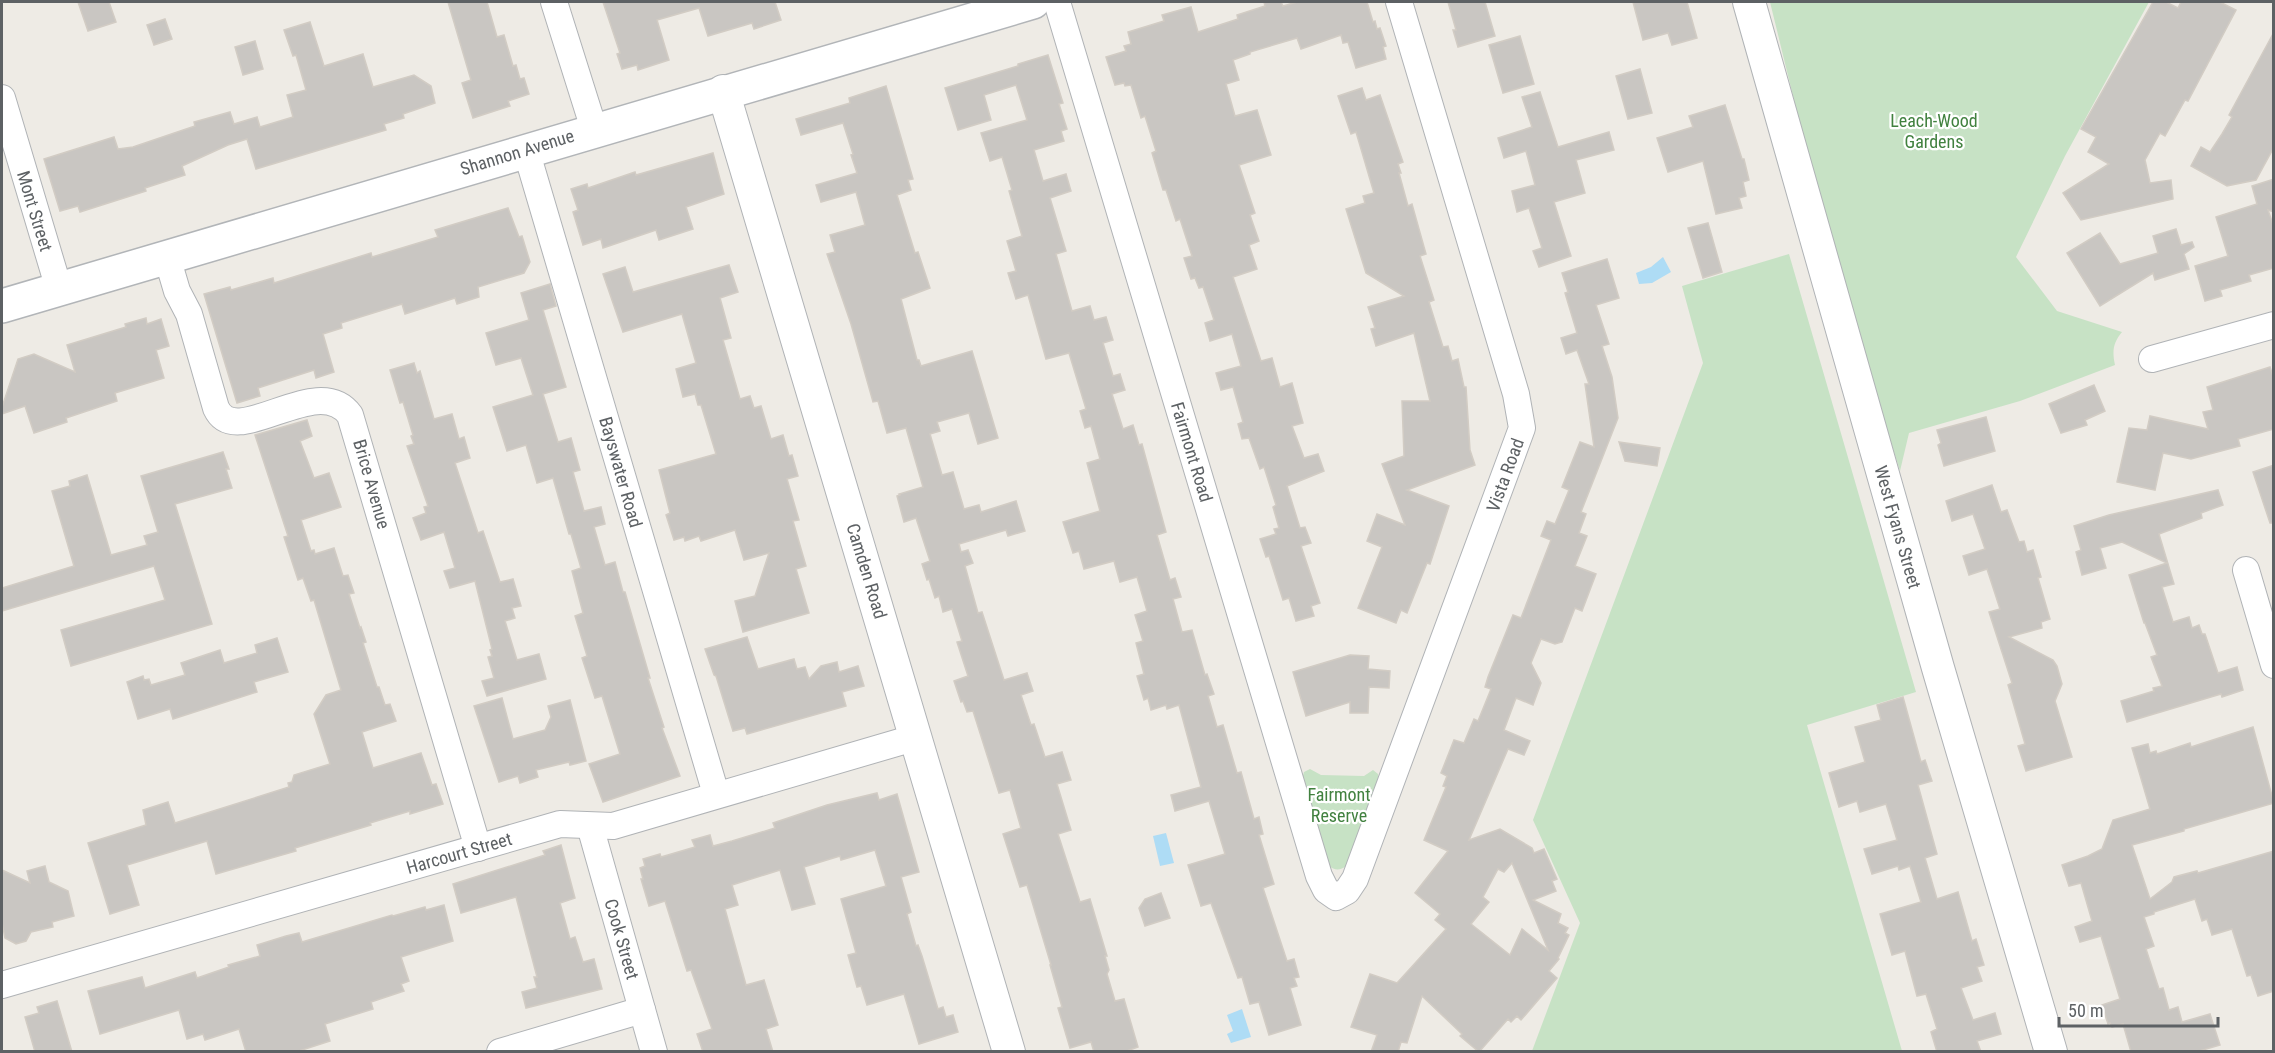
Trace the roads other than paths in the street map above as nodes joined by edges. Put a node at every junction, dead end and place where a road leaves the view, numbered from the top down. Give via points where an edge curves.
1 (554, 2) edge
2 (1033, 2) edge
3 (1057, 2) edge
4 (1400, 2) edge
5 (1749, 2) edge
6 (723, 91) junction
7 (2, 98) edge
8 (594, 129) junction
9 (526, 150) junction
10 (167, 257) junction
11 (59, 289) junction
12 (2, 306) edge
13 (2274, 325) edge
14 (2152, 359) dead end
15 (2246, 570) dead end
16 (2274, 665) edge
17 (917, 737) junction
18 (716, 794) junction
19 (590, 826) junction
20 (478, 848) junction
21 (1336, 897) joint
22 (2, 985) edge
23 (642, 1010) junction
24 (500, 1052) edge
25 (654, 1052) edge
26 (1009, 1052) edge
27 (2051, 1052) edge

1 - 8 street
2 - 6 main road, Shannon Avenue
3 - 21 street, Fairmont Road via 1319,876 1326,890
4 - 21 street, Vista Road via 1516,394 1522,428 1355,879 1347,891
5 - 27 street, West Fyans Street
6 - 8 main road, Shannon Avenue
6 - 17 street, Camden Road
7 - 11 street, Mont Street
8 - 9 main road, Shannon Avenue
9 - 10 main road, Shannon Avenue
9 - 18 street, Bayswater Road
10 - 11 main road, Shannon Avenue
10 - 20 street, Brice Avenue via 220,415 240,422 324,401 342,405 350,415
11 - 12 main road, Shannon Avenue
13 - 14 street
15 - 16 street
17 - 18 street, Harcourt Street
17 - 26 street, Camden Road
18 - 19 street, Harcourt Street via 613,826
19 - 20 street, Harcourt Street via 560,824
19 - 23 street, Cook Street
20 - 22 street, Harcourt Street
23 - 24 street
23 - 25 street, Cook Street

